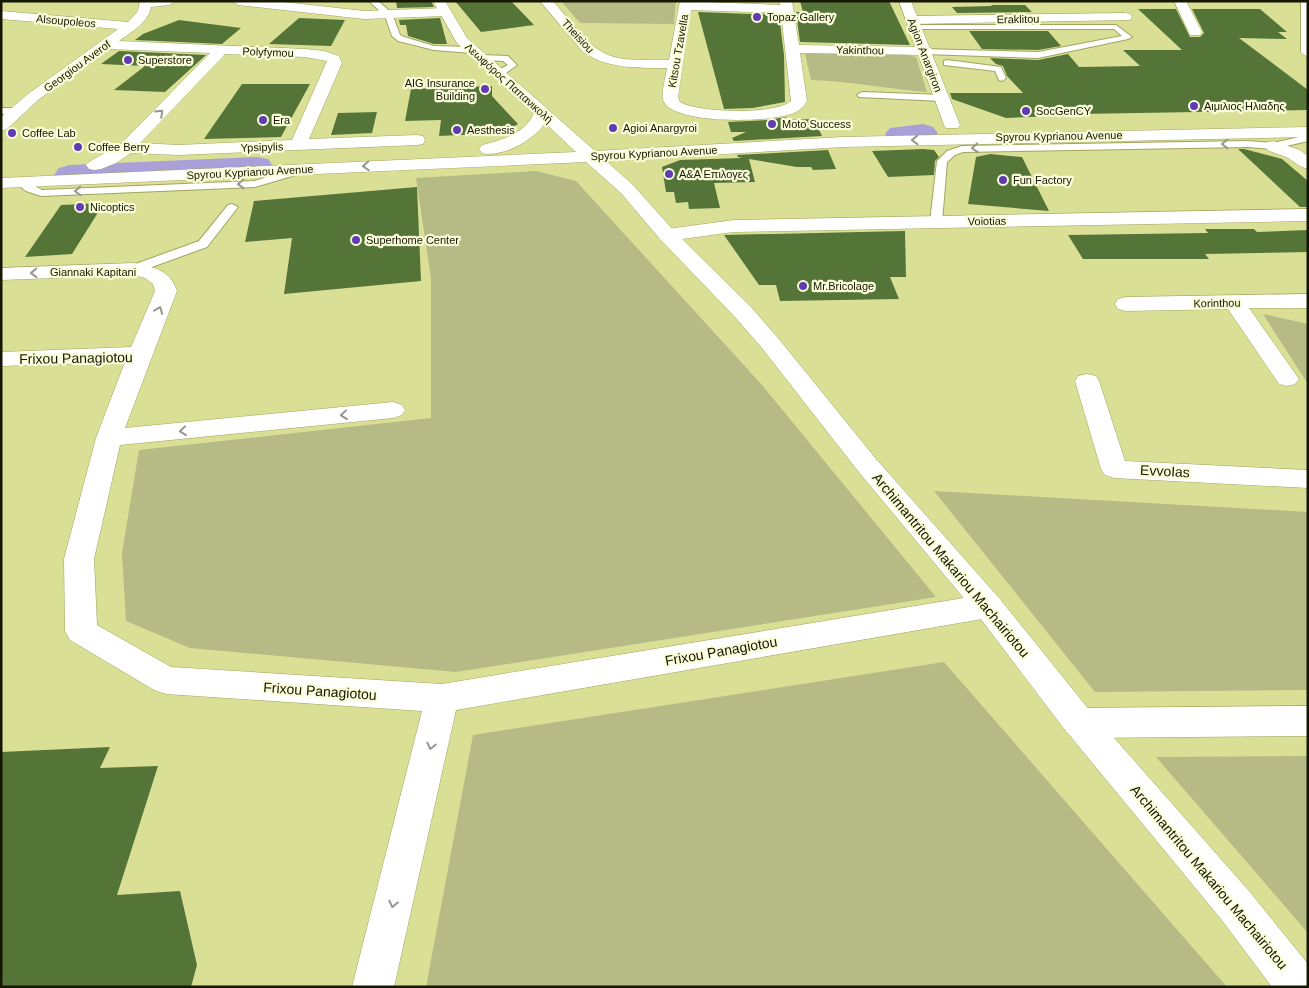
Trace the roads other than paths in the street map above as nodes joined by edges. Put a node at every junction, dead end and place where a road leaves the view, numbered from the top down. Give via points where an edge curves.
1 (169, 1) edge
2 (238, 1) edge
3 (373, 1) edge
4 (546, 1) edge
5 (905, 1) edge
6 (1180, 1) edge
7 (1307, 1) edge
8 (146, 3) edge
9 (267, 3) edge
10 (686, 4) edge
11 (787, 5) edge
12 (442, 7) edge
13 (3, 9) edge
14 (390, 15) junction
15 (1125, 17) dead end
16 (913, 24) junction
17 (131, 26) junction
18 (1195, 32) dead end
19 (106, 46) junction
20 (794, 49) junction
21 (221, 50) junction
22 (1308, 53) edge
23 (477, 54) junction
24 (928, 57) junction
25 (675, 64) junction
26 (1002, 78) dead end
27 (862, 95) dead end
28 (944, 103) junction
29 (9, 111) edge
30 (542, 112) junction
31 (958, 121) junction
32 (990, 122) dead end
33 (1308, 122) edge
34 (1, 126) edge
35 (1012, 131) junction
36 (1308, 132) edge
37 (1308, 138) edge
38 (417, 140) dead end
39 (298, 145) junction
40 (1273, 146) junction
41 (127, 148) junction
42 (488, 149) junction
43 (584, 151) junction
44 (674, 152) junction
45 (1308, 164) edge
46 (94, 165) junction
47 (1, 168) edge
48 (1, 183) edge
49 (627, 189) junction
50 (232, 207) dead end
51 (1308, 215) edge
52 (936, 222) junction
53 (667, 235) junction
54 (134, 269) junction
55 (1, 274) edge
56 (1308, 301) edge
57 (1234, 302) junction
58 (1126, 304) dead end
59 (140, 354) junction
60 (1, 359) edge
61 (1287, 379) dead end
62 (1087, 381) dead end
63 (393, 410) dead end
64 (110, 438) junction
65 (1308, 479) edge
66 (988, 606) junction
67 (442, 698) junction
68 (1308, 721) edge
69 (1080, 723) junction
70 (373, 987) edge
71 (1299, 987) edge

1 - 8 street
2 - 9 street
3 - 14 lane
4 - 25 street, Theisiou via 596,55 627,62
5 - 16 street, Agion Anargiron
6 - 18 street
7 - 22 street
8 - 17 street, Georgiou Averof via 144,12
9 - 14 street via 357,15
10 - 11 street
10 - 25 street, Kitsou Tzavella
11 - 20 street
12 - 14 street
12 - 23 street, Λεωφόρος Παπανικολή via 462,40
13 - 17 street, Alsoupoleos
14 - 23 lane via 396,36 401,39
15 - 16 street, Eraklitou
16 - 24 street, Agion Anargiron
16 - 24 lane via 1116,27 1128,37 1038,55
17 - 19 street, Georgiou Averof
19 - 21 street, Polyfymou
19 - 29 street, Georgiou Averof
20 - 24 street, Yakinthou
20 - 25 street, Kitsou Tzavella via 800,101 788,111 703,113 678,107 670,97
21 - 39 street, Polyfymou via 324,55 334,59
41 -> 21 street
23 - 30 street, Λεωφόρος Παπανικολή
24 - 26 lane via 998,69
24 - 28 street, Agion Anargiron
27 - 28 lane
28 - 31 street, Agion Anargiron
29 - 34 street, Georgiou Averof
30 - 42 street via 538,123 523,137
30 - 43 street, Λεωφόρος Παπανικολή
31 - 35 street, Agion Anargiron
31 - 43 street, Spyrou Kyprianou Avenue
32 - 35 street
33 - 35 street, Spyrou Kyprianou Avenue
35 - 36 street, Spyrou Kyprianou Avenue
35 -> 44 street, Spyrou Kyprianou Avenue
37 - 40 lane
38 - 39 street, Ypsipylis via 397,138
39 - 41 street, Ypsipylis via 178,150
40 - 45 street
40 -> 52 lane via 962,149 942,161
41 - 46 street
42 - 43 street, Spyrou Kyprianou Avenue
42 - 46 street, Spyrou Kyprianou Avenue
43 - 44 street, Spyrou Kyprianou Avenue
43 -> 48 street, Spyrou Kyprianou Avenue via 305,169
43 - 49 street, Archimantritou Makariou Machairiotou
44 - 49 street via 648,158 633,166 625,177
46 - 47 street, Spyrou Kyprianou Avenue
49 - 53 street, Archimantritou Makariou Machairiotou
50 - 54 lane via 203,244
51 - 52 street, Voiotias
52 - 53 street, Voiotias via 734,226
53 - 66 street, Archimantritou Makariou Machairiotou via 770,343 867,465
54 -> 55 street, Giannaki Kapitani
59 -> 54 street, Giannaki Kapitani via 166,291 163,281
56 - 57 street, Korinthou
57 - 58 street, Korinthou
57 - 61 street
59 - 60 street, Frixou Panagiotou
59 - 64 street, Frixou Panagiotou
62 - 65 street, EvvoIas via 1114,469
63 -> 64 street
64 - 67 street, Frixou Panagiotou via 79,559 81,631 166,680
66 - 67 street, Frixou Panagiotou
66 - 69 street, Archimantritou Makariou Machairiotou
67 -> 70 street
68 - 69 street
69 - 71 street, Archimantritou Makariou Machairiotou via 1235,905

